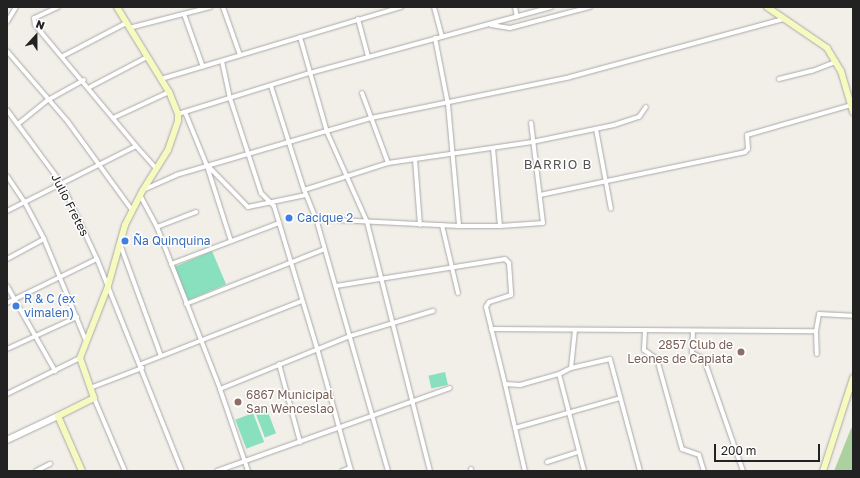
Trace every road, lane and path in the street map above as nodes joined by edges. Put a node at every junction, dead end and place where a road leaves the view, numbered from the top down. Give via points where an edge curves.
1 (16, 7) edge
2 (58, 7) edge
3 (117, 7) edge
4 (210, 7) edge
5 (223, 7) edge
6 (401, 7) edge
7 (434, 7) edge
8 (515, 7) edge
9 (551, 7) edge
10 (590, 7) edge
11 (767, 7) edge
12 (184, 14) junction
13 (517, 16) junction
14 (784, 18) junction
15 (358, 19) junction
16 (7, 22) edge
17 (491, 25) junction
18 (127, 26) junction
19 (442, 36) junction
20 (300, 37) junction
21 (435, 38) junction
22 (7, 51) edge
23 (240, 55) junction
24 (63, 56) junction
25 (368, 56) junction
26 (147, 57) junction
27 (222, 61) junction
28 (836, 62) junction
29 (203, 67) junction
30 (310, 73) junction
31 (161, 79) junction
32 (779, 79) dead end
33 (84, 80) junction
34 (271, 86) junction
35 (90, 87) junction
36 (169, 92) junction
37 (362, 93) dead end
38 (230, 98) junction
39 (48, 100) junction
40 (448, 104) junction
41 (852, 105) junction
42 (646, 107) dead end
43 (7, 110) edge
44 (186, 112) junction
45 (853, 112) edge
46 (178, 114) junction
47 (113, 118) junction
48 (371, 118) junction
49 (18, 124) junction
50 (531, 124) dead end
51 (596, 129) junction
52 (327, 132) junction
53 (532, 142) junction
54 (288, 143) junction
55 (136, 146) junction
56 (493, 148) junction
57 (453, 154) junction
58 (249, 155) junction
59 (415, 159) junction
60 (388, 163) junction
61 (99, 165) junction
62 (207, 166) junction
63 (157, 169) junction
64 (7, 176) edge
65 (346, 176) junction
66 (605, 180) junction
67 (62, 184) junction
68 (304, 190) junction
69 (142, 192) junction
70 (540, 194) junction
71 (306, 195) junction
72 (24, 201) junction
73 (269, 202) junction
74 (612, 209) dead end
75 (132, 210) junction
76 (7, 211) edge
77 (196, 212) dead end
78 (316, 219) junction
79 (367, 222) junction
80 (279, 223) junction
81 (420, 225) junction
82 (442, 226) junction
83 (459, 226) junction
84 (500, 226) junction
85 (157, 227) junction
86 (44, 239) junction
87 (231, 241) junction
88 (120, 244) junction
89 (324, 249) junction
90 (7, 259) edge
91 (97, 259) junction
92 (290, 261) junction
93 (171, 264) junction
94 (452, 267) junction
95 (60, 278) junction
96 (382, 278) junction
97 (7, 286) edge
98 (108, 286) junction
99 (336, 286) junction
100 (458, 293) dead end
101 (15, 299) junction
102 (302, 301) junction
103 (7, 303) edge
104 (186, 304) junction
105 (433, 311) dead end
106 (853, 316) edge
107 (77, 317) junction
108 (390, 322) junction
109 (491, 329) junction
110 (574, 330) junction
111 (645, 330) junction
112 (694, 331) junction
113 (816, 332) junction
114 (36, 335) junction
115 (350, 336) junction
116 (86, 341) junction
117 (200, 341) junction
118 (317, 348) junction
119 (7, 349) edge
120 (817, 354) dead end
121 (160, 356) junction
122 (80, 358) junction
123 (279, 364) junction
124 (141, 366) junction
125 (572, 368) junction
126 (55, 371) junction
127 (560, 374) junction
128 (853, 378) edge
129 (505, 384) junction
130 (90, 388) junction
131 (450, 388) dead end
132 (220, 389) junction
133 (7, 394) edge
134 (94, 398) junction
135 (620, 398) junction
136 (411, 401) junction
137 (568, 411) junction
138 (372, 414) junction
139 (58, 416) junction
140 (340, 428) junction
141 (515, 428) junction
142 (7, 440) edge
143 (300, 442) junction
144 (578, 452) junction
145 (244, 460) junction
146 (547, 462) dead end
147 (50, 464) dead end
148 (350, 470) edge
149 (36, 471) edge
150 (82, 471) edge
151 (125, 471) edge
152 (182, 471) edge
153 (217, 471) edge
154 (248, 471) edge
155 (342, 471) edge
156 (388, 471) edge
157 (430, 471) edge
158 (525, 471) edge
159 (584, 471) edge
160 (640, 471) edge
161 (704, 471) edge
162 (743, 471) edge
163 (823, 471) edge

1 - 16 street
2 - 24 street via 33,20 42,35
3 - 18 main road
4 - 12 street
5 - 23 street
6 - 15 street
7 - 19 street
8 - 13 street
9 - 13 street
10 - 17 street via 510,28
11 - 14 main road
12 - 18 street
12 - 29 street
13 - 17 street
14 - 28 main road via 817,39
14 - 40 street via 570,77
15 - 20 street
15 - 25 street
17 - 19 street
18 - 24 street
18 - 26 main road
19 - 21 street
20 - 23 street
20 - 30 street
21 - 25 street
21 - 40 street
22 - 39 street
23 - 27 street
24 - 33 street
25 - 30 street
26 - 31 main road
26 - 35 street
27 - 29 street
27 - 38 street
28 - 32 street via 812,72
28 - 41 main road
29 - 31 street
30 - 34 street
30 - 52 street
31 - 36 main road
33 - 35 street
33 - 39 street
34 - 38 street
34 - 54 street
35 - 47 street
36 - 46 main road
36 - 47 street
37 - 48 street
38 - 44 street
38 - 58 street
39 - 49 street
39 - 61 street
40 - 48 street
40 - 57 street
41 - 45 main road
41 - 66 street via 747,134 748,149 745,152
42 - 51 street via 635,119
43 - 49 street, Julio Fretes
44 - 46 street
44 - 62 street
46 - 63 main road via 175,135
47 - 55 street
48 - 52 street
48 - 60 street
49 - 67 street, Julio Fretes
50 - 53 street
51 - 53 street
51 - 66 street
52 - 54 street
52 - 65 street
53 - 56 street
53 - 70 street
54 - 58 street
54 - 68 street
55 - 61 street
55 - 63 street
56 - 57 street
56 - 84 street
57 - 59 street
57 - 83 street
58 - 62 street
58 - 73 street via 261,193
59 - 60 street
59 - 81 street
60 - 65 street
61 - 67 street
61 - 75 street
62 - 69 street via 176,175
62 - 73 street via 244,205 248,207
62 - 87 street
63 - 69 main road
64 - 72 street
65 - 68 street
65 - 79 street
66 - 70 street
66 - 74 street
67 - 72 street
67 - 91 street, Julio Fretes
68 - 71 street
69 - 75 main road
69 - 85 street
70 - 84 street via 543,223
71 - 73 street
71 - 78 street
72 - 76 street
72 - 86 street
73 - 80 street via 274,206
75 - 88 main road
77 - 85 street
78 - 79 street
78 - 89 street
79 - 81 street
79 - 96 street
80 - 87 street
80 - 92 street
81 - 82 street
82 - 83 street
82 - 94 street
83 - 84 street
85 - 93 street
86 - 90 street
86 - 95 street
87 - 93 street
88 - 98 main road
88 - 121 street
89 - 92 street
89 - 99 street
91 - 95 street
91 - 98 street, Julio Fretes
92 - 102 street
92 - 104 street
93 - 104 street
94 - 96 street
94 - 100 street
94 - 109 street via 504,259 509,263 512,293 509,298 487,304
95 - 101 street
95 - 107 street
96 - 99 street
96 - 108 street
97 - 101 street
98 - 116 main road
98 - 124 street, Julio Fretes
99 - 115 street
101 - 103 street
101 - 114 street
102 - 117 street
102 - 118 street
104 - 117 street
105 - 108 street
106 - 113 street via 819,314
107 - 114 street
107 - 116 street
108 - 115 street
108 - 136 street
109 - 110 street
109 - 129 street
110 - 111 street
110 - 125 street
111 - 112 street
111 - 161 street via 644,350 657,359 682,449 699,455
112 - 113 street
112 - 162 street via 692,353 703,357
113 - 120 street
114 - 119 street
114 - 126 street
115 - 118 street
115 - 138 street
116 - 122 main road
117 - 121 street
117 - 132 street
118 - 123 street
118 - 140 street
121 - 124 street
122 - 126 street
122 - 130 main road
123 - 132 street
123 - 143 street
124 - 130 street
124 - 152 street, Julio Fretes
125 - 127 street
125 - 135 street via 610,359
126 - 133 street
127 - 129 street via 520,385
127 - 137 street
128 - 163 main road
129 - 141 street
130 - 134 main road
131 - 136 street
132 - 145 street
134 - 139 main road
134 - 151 street
135 - 137 street
135 - 160 street
136 - 138 street
136 - 157 street
137 - 141 street
137 - 144 street
138 - 140 street
138 - 156 street
139 - 142 street
139 - 150 main road
140 - 143 street
140 - 148 street
141 - 158 street
143 - 145 street
144 - 146 street
144 - 159 street
145 - 153 street
145 - 154 street
147 - 149 street
148 - 155 street

